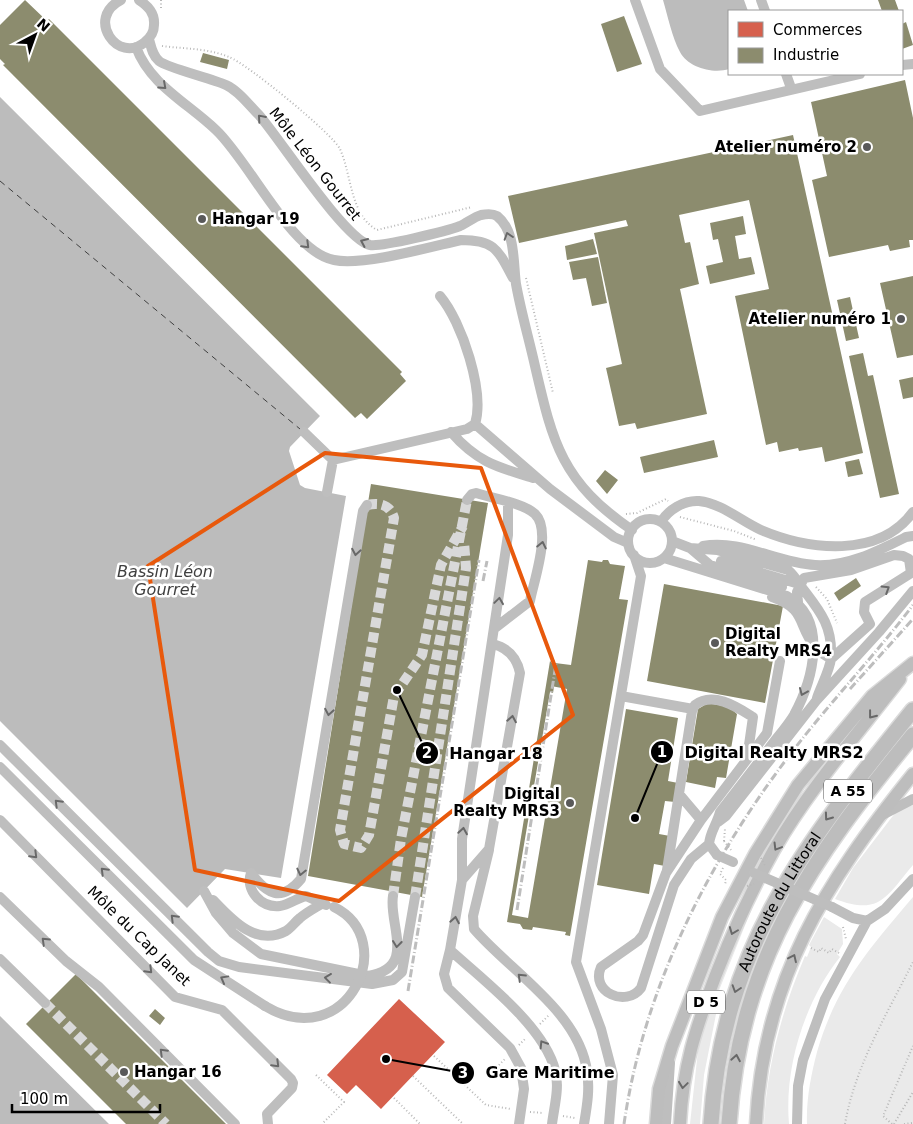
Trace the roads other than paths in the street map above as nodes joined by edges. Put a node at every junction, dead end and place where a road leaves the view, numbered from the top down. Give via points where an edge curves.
1 (121, 0) edge
2 (139, 0) edge
3 (635, 0) edge
4 (149, 39) junction
5 (136, 47) junction
6 (786, 75) edge
7 (855, 75) edge
8 (791, 88) junction
9 (516, 284) junction
10 (440, 296) dead end
11 (475, 424) junction
12 (304, 432) dead end
13 (451, 432) junction
14 (333, 460) junction
15 (539, 480) junction
16 (327, 492) dead end
17 (467, 500) dead end
18 (508, 503) junction
19 (368, 505) dead end
20 (913, 512) edge
21 (661, 522) junction
22 (632, 530) junction
23 (913, 536) edge
24 (672, 541) junction
25 (628, 543) junction
26 (694, 551) junction
27 (634, 555) junction
28 (662, 559) junction
29 (683, 565) junction
30 (641, 576) junction
31 (913, 591) edge
32 (798, 593) junction
33 (495, 628) junction
34 (493, 644) junction
35 (813, 645) junction
36 (831, 659) junction
37 (780, 661) dead end
38 (913, 663) edge
39 (621, 696) junction
40 (816, 701) junction
41 (694, 709) junction
42 (913, 710) edge
43 (913, 735) edge
44 (0, 746) edge
45 (746, 760) junction
46 (0, 767) edge
47 (913, 774) edge
48 (679, 794) junction
49 (913, 799) edge
50 (877, 819) junction
51 (0, 820) edge
52 (701, 820) junction
53 (718, 822) junction
54 (709, 844) junction
55 (489, 849) junction
56 (750, 871) junction
57 (666, 873) junction
58 (913, 879) edge
59 (462, 880) junction
60 (393, 896) tunnel mouth
61 (0, 897) edge
62 (415, 897) tunnel mouth
63 (323, 904) junction
64 (867, 921) junction
65 (450, 950) junction
66 (0, 959) edge
67 (45, 1003) tunnel mouth
68 (672, 1046) junction
69 (552, 1119) edge
70 (585, 1121) edge
71 (235, 1124) edge
72 (268, 1124) edge
73 (519, 1124) edge
74 (609, 1124) edge
75 (656, 1124) edge
76 (666, 1124) edge
77 (680, 1124) edge
78 (711, 1124) edge
79 (729, 1124) edge
80 (756, 1124) edge
81 (797, 1124) edge

1 - 5 street via 109,9 107,32 115,43
2 - 4 street via 154,17
3 - 8 street via 660,69 700,111
4 - 5 street
9 -> 4 street, Môle Léon Gourret via 508,231 492,214 478,216 455,228 377,246 363,243 345,226 276,135 234,90 198,74 163,64 154,55
5 -> 9 street, Môle Léon Gourret via 146,68 161,85 232,147 295,233 317,254 334,260 360,261 473,240 484,242 498,251
6 - 8 street
7 - 8 street
9 - 22 street, Môle Léon Gourret via 549,425 567,468 586,493
10 - 11 street via 450,308 470,357 479,412
11 - 13 street
11 - 15 street
12 - 14 street
13 - 14 street
13 - 15 street via 466,449 490,465
14 - 16 street
15 - 25 street
17 - 18 street via 476,493
33 -> 18 street via 508,535
33 -> 18 street via 530,601 544,536 535,513
19 -> 63 street via 361,521 301,879 293,889 283,894 261,886 251,873 248,882 251,890 267,904 279,906 306,896
20 - 21 street via 901,526 870,542 827,547 762,530 707,503 693,501 674,509
21 - 22 street via 648,520 636,524
21 - 24 street via 669,530
22 - 25 street
23 - 26 street via 846,563 828,566 803,564 720,542
24 - 26 street
24 - 28 street via 670,550
25 - 27 street
26 - 32 street via 710,565
26 - 32 street via 717,550 788,570 795,576
27 - 28 street via 646,562
27 - 30 street
28 - 29 street
28 - 30 street
29 - 32 street via 787,596
29 - 35 street via 705,578 782,601 798,614
30 - 39 street
31 - 40 street
32 - 35 street via 809,618
32 - 36 street via 811,597 822,612
36 -> 32 street via 870,624 864,612 865,602 906,578 911,573 911,564 903,556 894,555 851,570 809,576 804,578
33 - 34 street
55 -> 34 street via 520,674 518,663 510,652
59 -> 34 street via 462,839
35 - 36 street
35 -> 53 street via 810,676 794,715 720,812
36 - 40 street
37 - 45 street via 767,733
38 - 56 main road via 872,696 798,785
38 -> 77 main road, D 5 via 795,817 736,923 693,1035 682,1085
39 - 41 street
39 - 74 street via 576,962 601,1028 613,1075
40 - 53 street
41 - 45 street via 700,701 708,699 731,703 753,717
41 - 48 street
42 -> 78 highway, Autoroute du Littoral / A 55 via 816,834 755,940 722,1037
79 -> 43 highway, Autoroute du Littoral / A 55 via 731,1090 744,1022 770,948 802,884 832,839
62 -> 44 street via 402,972 393,980 372,984 240,967 219,960
45 - 52 street
63 -> 46 street, Môle du Cap Janet, bridge via 334,907 349,918 362,942 363,967 356,989 341,1005 309,1019 288,1017 265,1006 194,960
47 - 50 main road
48 - 52 street
48 - 57 street
49 - 50 street
80 -> 50 main road via 760,1079 770,1028 778,994 791,961 825,894
51 -> 72 street, Môle du Cap Janet via 175,997 222,1010 291,1079 294,1083 292,1088 267,1114
52 - 57 street
53 - 54 street via 710,834
54 - 56 street, bridge via 717,855 735,858
54 - 57 street via 691,859 674,884 641,988 629,998 611,995 599,979 601,967 643,935
55 - 59 street
70 -> 55 street via 588,1084 585,1061 572,1030 474,929 473,916
56 - 64 street, bridge via 853,918
56 - 68 main road via 722,918
58 - 64 street via 890,905
65 -> 59 street
60 -> 63 street via 392,910 398,938 394,961 382,972 368,976 261,954 233,933 216,913 204,891 235,923 259,935 272,936 287,930 300,917
71 -> 61 street via 99,987 66,961
64 - 81 street via 814,1022 802,1060
69 -> 65 street via 557,1087 550,1055 534,1030
65 - 73 street via 444,974 448,988 513,1052 521,1068
66 - 67 street
68 - 75 main road via 659,1089
68 - 76 street

